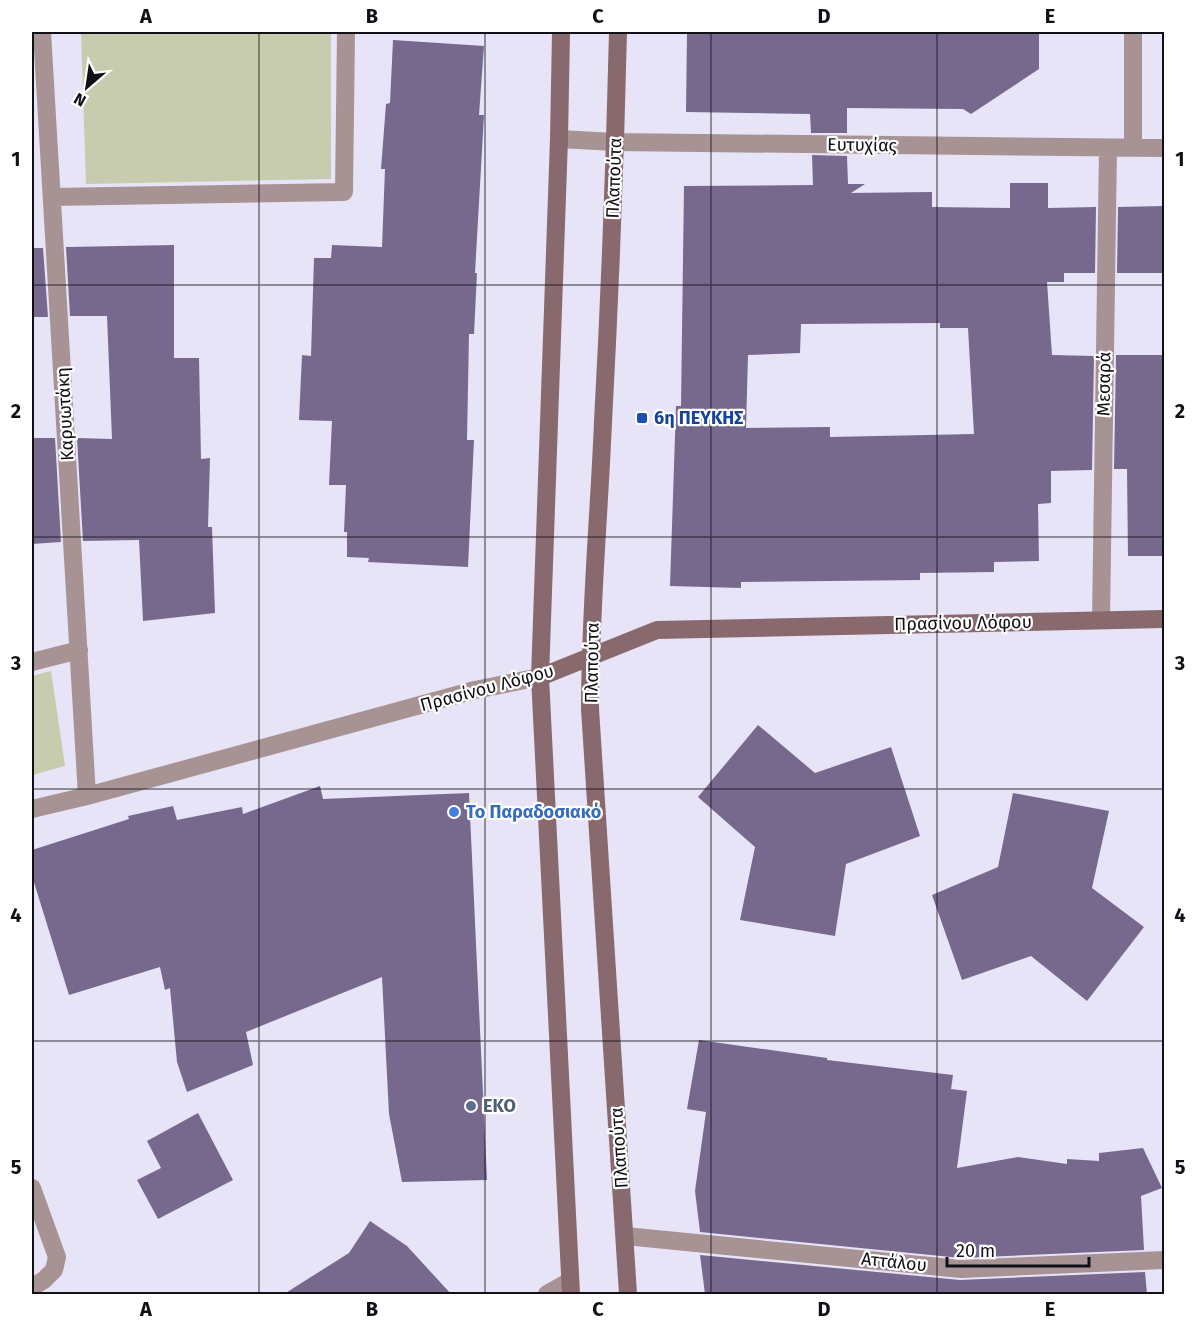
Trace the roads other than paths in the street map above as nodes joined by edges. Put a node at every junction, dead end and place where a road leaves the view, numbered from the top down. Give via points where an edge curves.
1 (42, 32) edge
2 (346, 32) edge
3 (561, 32) edge
4 (618, 32) edge
5 (1132, 32) edge
6 (559, 139) junction
7 (615, 142) junction
8 (1133, 147) junction
9 (1164, 147) edge
10 (1108, 148) junction
11 (52, 197) junction
12 (1164, 619) edge
13 (1101, 620) junction
14 (79, 650) junction
15 (590, 658) junction
16 (32, 662) edge
17 (540, 677) junction
18 (87, 796) junction
19 (32, 809) edge
20 (32, 1188) edge
21 (625, 1236) junction
22 (1164, 1260) edge
23 (32, 1287) edge
24 (570, 1288) edge
25 (547, 1294) edge
26 (628, 1294) edge

1 - 11 street, Καρυωτάκη
2 - 11 street via 344,192
3 - 6 main road
4 - 7 main road, Πλαπούτα
5 - 8 street
6 - 7 street, Ευτυχίας
6 - 17 main road
7 - 10 street, Ευτυχίας
7 - 15 main road, Πλαπούτα
8 - 9 street, Ευτυχίας
8 - 10 street, Ευτυχίας
10 - 13 street, Μεσαρά
11 - 14 street, Καρυωτάκη
12 - 13 main road, Πρασίνου Λόφου
13 - 15 main road, Πρασίνου Λόφου via 657,630
14 - 16 street
14 - 18 street, Καρυωτάκη
15 - 17 main road, Πρασίνου Λόφου
15 - 21 main road, Πλαπούτα via 590,709
17 - 18 street, Πρασίνου Λόφου via 474,690
17 - 24 main road
18 - 19 street, Πρασίνου Λόφου
20 - 23 street via 57,1257 54,1270
21 - 22 street, Αττάλου via 961,1269
21 - 26 main road, Πλαπούτα
24 - 25 street

